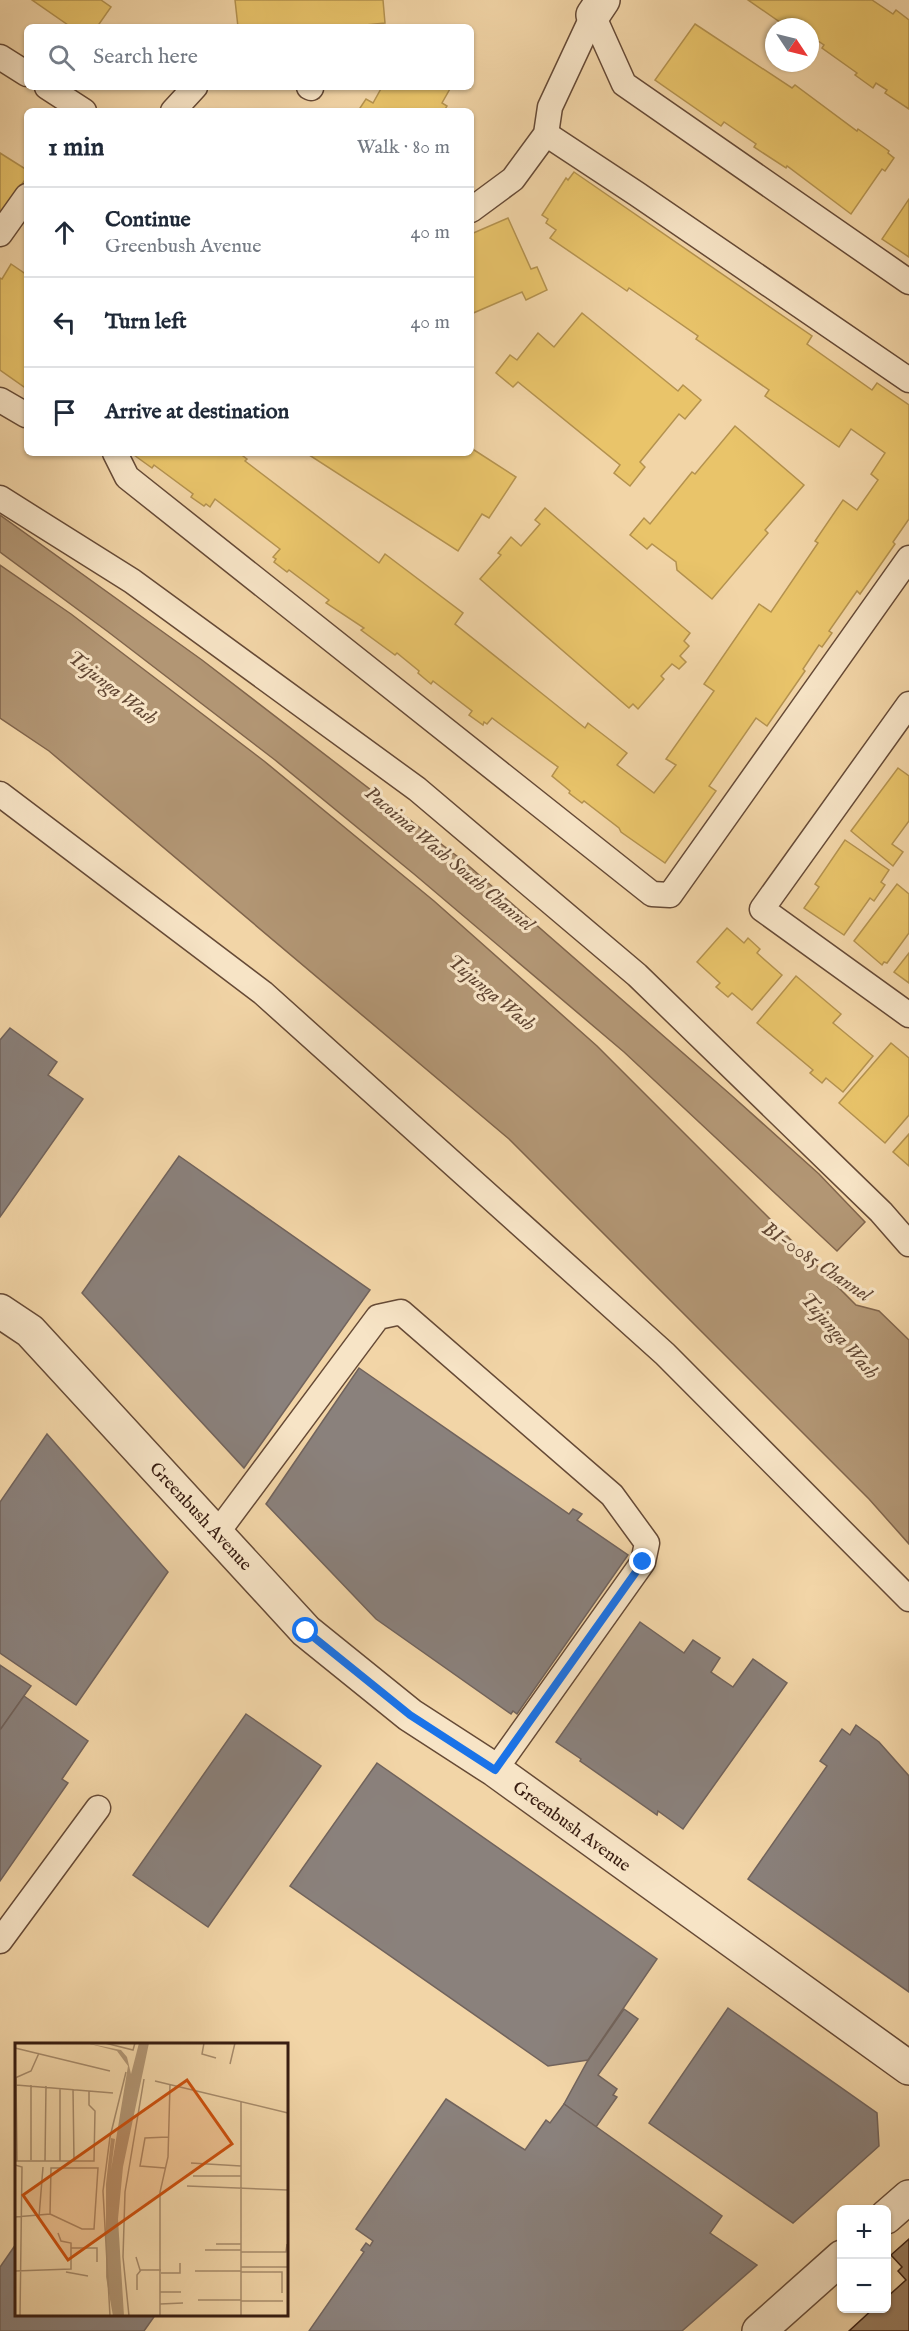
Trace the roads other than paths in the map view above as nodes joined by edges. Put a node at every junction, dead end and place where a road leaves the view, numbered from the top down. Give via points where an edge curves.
1 (598, 8) edge
2 (0, 57) edge
3 (24, 72) edge
4 (52, 90) edge
5 (192, 90) edge
6 (79, 108) edge
7 (176, 108) edge
8 (546, 134) junction
9 (24, 200) edge
10 (474, 208) edge
11 (0, 234) edge
12 (909, 282) edge
13 (909, 380) edge
14 (0, 400) edge
15 (24, 414) edge
16 (116, 456) edge
17 (0, 498) edge
18 (909, 558) edge
19 (905, 717) edge
20 (0, 794) edge
21 (909, 1015) edge
22 (909, 1244) edge
23 (0, 1311) edge
24 (217, 1533) junction
25 (909, 1599) edge
26 (495, 1770) junction
27 (98, 1808) dead end
28 (0, 1941) edge
29 (909, 2068) edge
30 (909, 2197) edge
31 (891, 2213) edge
32 (840, 2259) edge
33 (759, 2331) edge

1 - 8 lane via 550,107
1 - 12 lane via 624,84
2 - 3 lane
4 - 6 lane
5 - 7 lane
8 - 10 lane via 513,179
8 - 13 lane
9 - 11 lane
14 - 15 lane
16 - 18 lane via 127,477 652,894 670,895
17 - 22 lane via 132,581 417,789 637,975 881,1212
19 - 21 lane via 762,909
20 - 25 lane via 263,993 665,1354
23 - 24 street, Greenbush Avenue via 30,1332
24 - 26 street, Greenbush Avenue via 306,1631 410,1715
24 - 26 lane via 378,1317 401,1312 612,1495 647,1543 643,1562
26 - 29 street, Greenbush Avenue
27 - 28 lane
30 - 31 street
32 - 33 street

